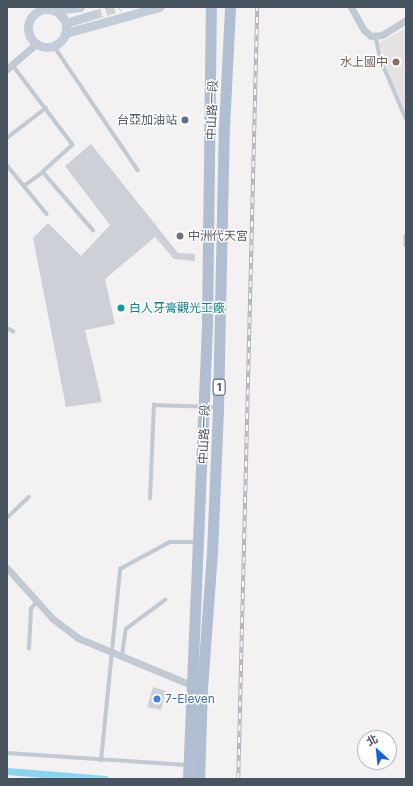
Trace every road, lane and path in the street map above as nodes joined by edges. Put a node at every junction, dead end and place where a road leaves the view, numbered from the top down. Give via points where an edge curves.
1 (80, 7) edge
2 (159, 7) edge
3 (212, 7) edge
4 (230, 7) edge
5 (351, 7) edge
6 (51, 8) edge
7 (93, 15) tunnel mouth
8 (406, 20) edge
9 (66, 23) junction
10 (66, 33) junction
11 (376, 37) junction
12 (36, 44) junction
13 (54, 46) junction
14 (10, 67) edge
15 (46, 108) junction
16 (406, 118) edge
17 (209, 125) junction
18 (224, 127) junction
19 (7, 138) edge
20 (7, 165) edge
21 (138, 170) dead end
22 (43, 172) junction
23 (24, 186) junction
24 (47, 214) dead end
25 (93, 230) dead end
26 (406, 236) edge
27 (406, 245) edge
28 (7, 328) edge
29 (13, 331) dead end
30 (218, 407) junction
31 (204, 408) junction
32 (29, 497) dead end
33 (150, 499) dead end
34 (7, 518) edge
35 (198, 542) junction
36 (7, 568) edge
37 (165, 600) dead end
38 (37, 601) junction
39 (29, 649) dead end
40 (111, 652) junction
41 (122, 657) junction
42 (197, 687) junction
43 (7, 753) edge
44 (101, 761) junction
45 (194, 766) junction
46 (188, 779) edge
47 (199, 779) edge

1 - 6 main road
2 - 10 main road
3 - 17 main road, 中山路一段 / 1
4 - 18 main road, 中山路一段 / 1
5 - 11 street via 364,30
6 - 9 main road via 64,17
6 - 12 main road via 36,12 29,21 29,34
7 - 9 main road
8 - 11 street
9 - 10 main road
10 - 13 main road
11 - 16 lane via 381,60
12 - 13 main road
12 - 14 street
13 - 21 lane
14 - 15 lane
15 - 19 lane
15 - 22 lane via 73,145
17 - 18 main road
17 - 31 main road, 中山路一段 / 1 via 208,318
18 - 30 main road, 中山路一段 / 1
20 - 23 lane
22 - 23 lane
22 - 25 lane
23 - 24 lane
26 - 27 lane
28 - 29 lane
30 - 31 lane
30 - 42 main road, 中山路一段 / 1 via 212,553
31 - 33 lane via 154,405
31 - 35 main road, 中山路一段 / 1
32 - 34 lane
35 - 40 lane via 170,542 120,569
35 - 42 main road, 中山路一段 / 1
36 - 38 street
37 - 41 lane via 126,628
38 - 39 lane via 31,609
38 - 40 street via 78,638
40 - 41 street
40 - 44 lane
41 - 42 street
42 - 45 main road, 中山路一段 / 1
43 - 44 lane
44 - 45 lane
45 - 46 main road, 1
45 - 47 main road, 1

